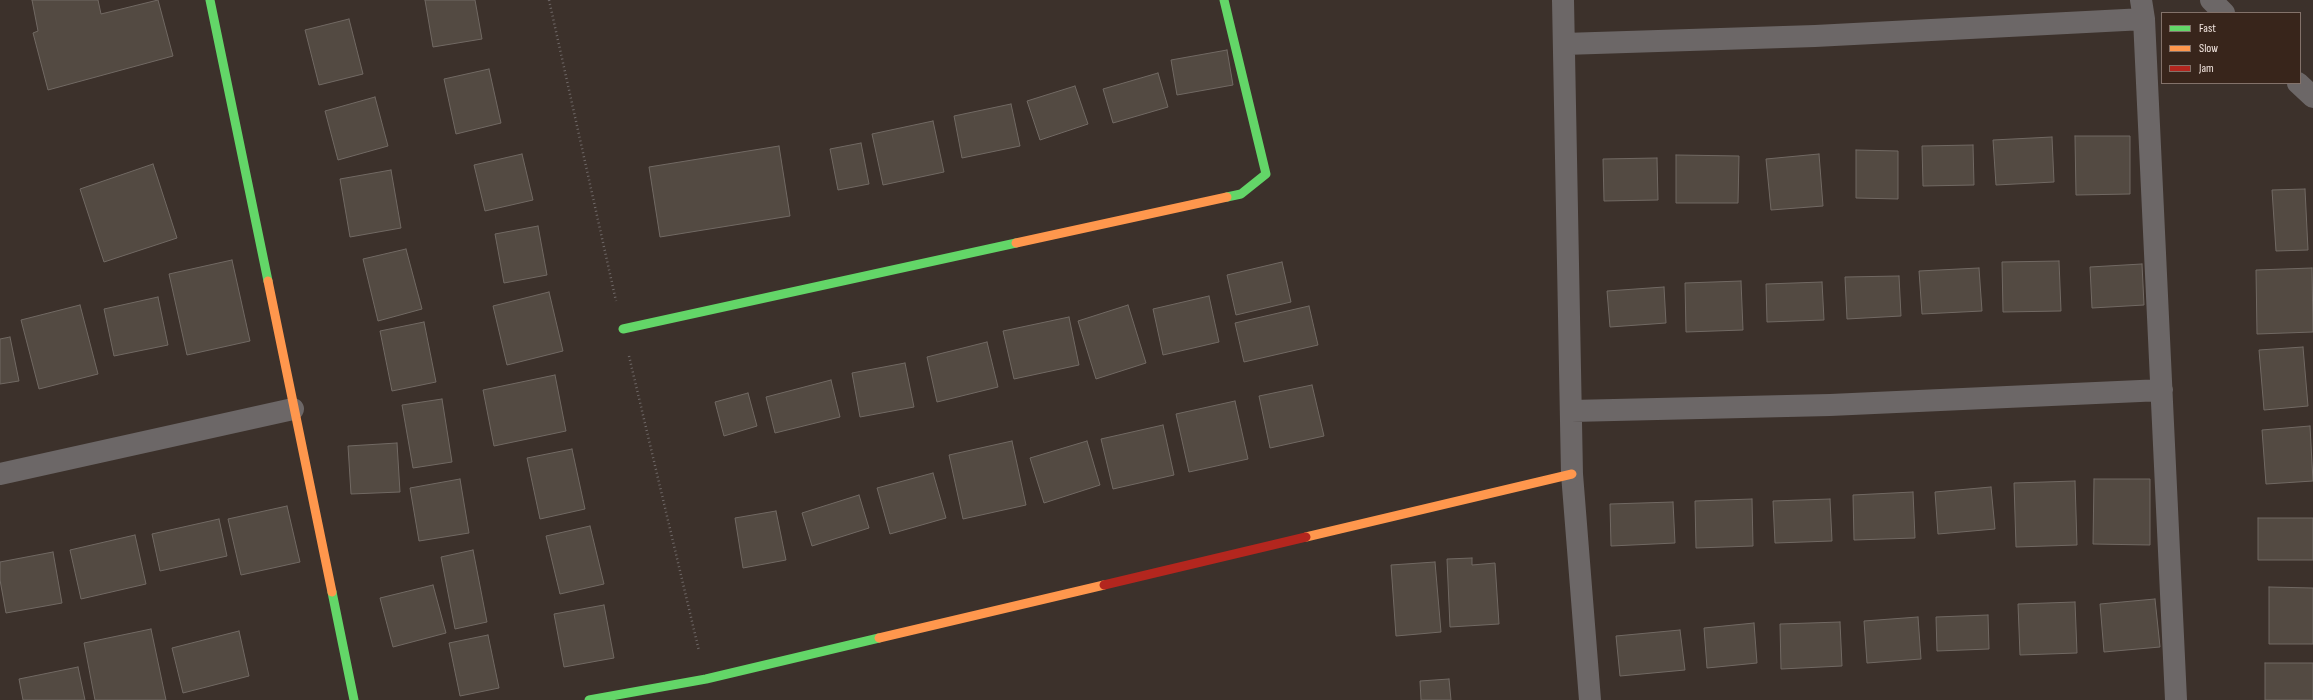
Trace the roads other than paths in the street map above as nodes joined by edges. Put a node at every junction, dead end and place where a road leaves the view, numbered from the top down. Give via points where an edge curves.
1 (210, 0) edge
2 (1224, 0) edge
3 (1563, 0) edge
4 (2211, 0) edge
5 (2142, 10) edge
6 (2223, 12) edge
7 (1564, 44) junction
8 (2299, 84) edge
9 (2313, 97) edge
10 (623, 330) dead end
11 (2162, 390) junction
12 (292, 409) junction
13 (1571, 411) junction
14 (0, 474) edge
15 (1572, 474) junction
16 (354, 700) edge
17 (589, 700) edge
18 (1590, 700) edge
19 (2176, 700) edge

1 - 12 street
2 - 10 street via 1266,174 1241,194
3 - 7 street
4 - 6 street
5 - 7 street via 1815,36
5 - 11 street
7 - 13 street
8 - 9 street
11 - 13 street via 1830,405
11 - 19 street
12 - 14 street
12 - 16 street
13 - 15 street
15 - 17 street via 706,679
15 - 18 street

